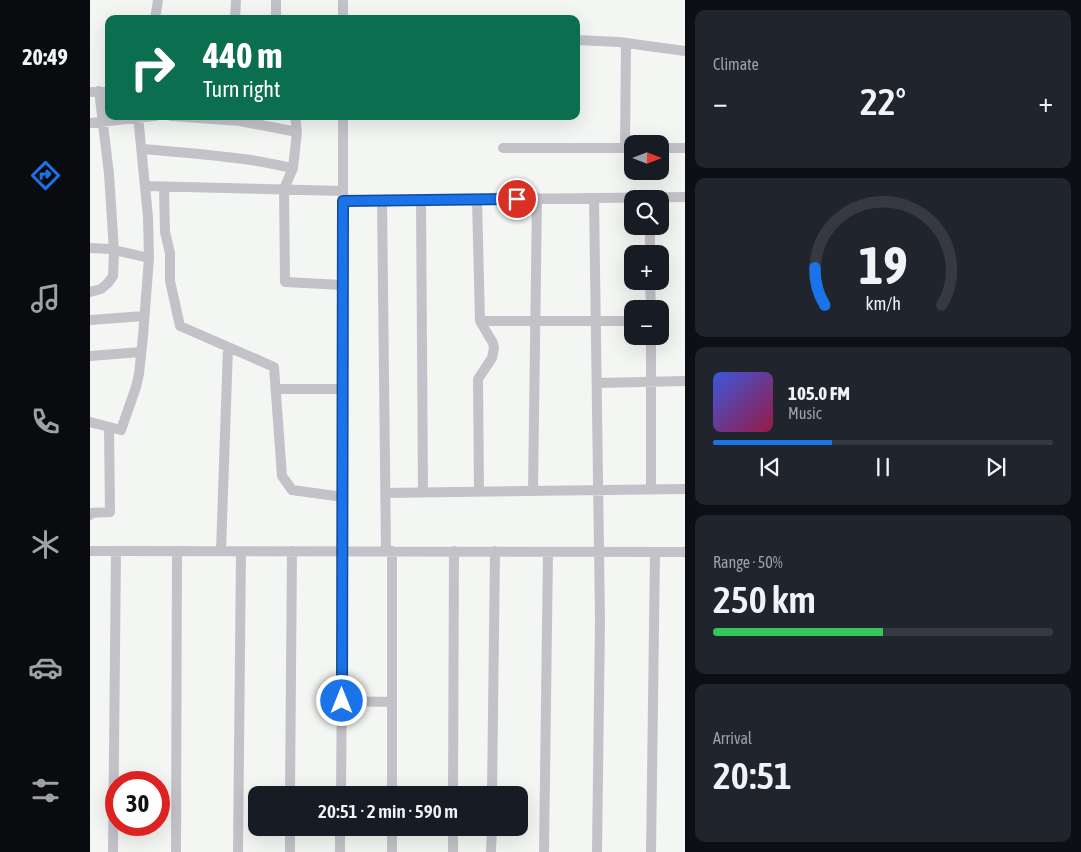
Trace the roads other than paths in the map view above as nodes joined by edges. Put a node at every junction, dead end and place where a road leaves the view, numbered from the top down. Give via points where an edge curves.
1 (158, 0) edge
2 (236, 0) edge
3 (276, 0) edge
4 (343, 0) edge
5 (156, 15) edge
6 (235, 15) edge
7 (276, 15) edge
8 (343, 15) edge
9 (580, 40) edge
10 (626, 43) junction
11 (685, 51) edge
12 (99, 92) edge
13 (103, 120) junction
14 (138, 120) edge
15 (226, 120) edge
16 (296, 120) edge
17 (343, 120) edge
18 (90, 123) edge
19 (297, 132) junction
20 (629, 135) edge
21 (503, 148) dead end
22 (624, 148) edge
23 (669, 148) edge
24 (685, 148) edge
25 (143, 150) junction
26 (293, 168) junction
27 (145, 186) junction
28 (164, 187) junction
29 (284, 189) junction
30 (343, 196) junction
31 (669, 197) edge
32 (685, 197) edge
33 (537, 198) junction
34 (594, 198) junction
35 (624, 198) edge
36 (478, 199) junction
37 (382, 200) junction
38 (421, 200) junction
39 (90, 248) edge
40 (114, 251) junction
41 (149, 258) junction
42 (343, 285) junction
43 (90, 292) edge
44 (144, 316) junction
45 (90, 320) edge
46 (480, 321) junction
47 (536, 321) junction
48 (596, 321) junction
49 (624, 321) edge
50 (651, 345) edge
51 (228, 347) junction
52 (141, 352) junction
53 (90, 356) edge
54 (685, 381) edge
55 (597, 382) junction
56 (651, 382) junction
57 (276, 389) junction
58 (343, 389) junction
59 (90, 422) edge
60 (110, 427) junction
61 (651, 489) junction
62 (685, 489) edge
63 (598, 490) junction
64 (479, 491) junction
65 (534, 491) junction
66 (423, 492) junction
67 (385, 493) junction
68 (343, 497) junction
69 (90, 513) edge
70 (90, 551) edge
71 (116, 551) junction
72 (177, 551) junction
73 (221, 551) junction
74 (241, 551) junction
75 (292, 551) junction
76 (343, 551) junction
77 (389, 551) junction
78 (454, 551) junction
79 (495, 551) junction
80 (548, 552) junction
81 (599, 552) junction
82 (654, 552) junction
83 (685, 552) edge
84 (342, 701) junction
85 (392, 702) junction
86 (290, 786) edge
87 (341, 786) edge
88 (392, 786) edge
89 (453, 786) edge
90 (492, 786) edge
91 (290, 836) edge
92 (340, 836) edge
93 (392, 836) edge
94 (453, 836) edge
95 (492, 836) edge
96 (112, 852) edge
97 (176, 852) edge
98 (238, 852) edge
99 (290, 852) edge
100 (340, 852) edge
101 (392, 852) edge
102 (453, 852) edge
103 (492, 852) edge
104 (544, 852) edge
105 (597, 852) edge
106 (651, 852) edge

1 - 5 street
2 - 6 street
3 - 7 street
4 - 8 street
9 - 10 street
10 - 11 street
10 - 20 street
12 - 13 street
13 - 18 street
13 - 40 street
14 - 25 street
15 - 19 street
16 - 19 street
17 - 30 street
19 - 26 street
21 - 22 street
23 - 24 street
25 - 26 street via 240,158
25 - 27 street
26 - 29 street
27 - 28 street
27 - 41 street
28 - 29 street
28 - 51 street via 170,281 180,326
29 - 30 street
29 - 42 street via 285,282
30 - 37 street
30 - 42 street
31 - 32 street
33 - 34 street
33 - 36 street
33 - 47 street
34 - 35 street
34 - 48 street
36 - 38 street
36 - 46 street
37 - 38 street
37 - 67 street
38 - 66 street
39 - 40 street
40 - 41 street
40 - 43 street via 111,280 101,289
41 - 44 street
42 - 58 street
44 - 45 street
44 - 52 street
46 - 47 street
46 - 64 street via 493,343 494,353 478,379
47 - 48 street
47 - 65 street
48 - 49 street
48 - 55 street
50 - 56 street
51 - 57 street via 274,367
51 - 73 street
52 - 53 street
52 - 60 street via 136,387 122,430
54 - 56 street
55 - 56 street
55 - 63 street
56 - 61 street
57 - 58 street
57 - 68 street via 282,476 292,490
58 - 68 street
59 - 60 street
60 - 69 street via 110,512
61 - 62 street
61 - 63 street
63 - 65 street
63 - 81 street
64 - 65 street
64 - 66 street
66 - 67 street
67 - 77 street
68 - 76 street
70 - 71 street
71 - 72 street
71 - 96 street
72 - 73 street
72 - 97 street
73 - 74 street
74 - 75 street
74 - 98 street
75 - 76 street
75 - 86 street
76 - 77 street
76 - 84 street
77 - 78 street
77 - 85 street
78 - 79 street
78 - 89 street
79 - 80 street
79 - 90 street
80 - 81 street
80 - 104 street
81 - 82 street
81 - 105 street
82 - 83 street
82 - 106 street
84 - 85 street
84 - 87 street
85 - 88 street
91 - 99 street
92 - 100 street
93 - 101 street
94 - 102 street
95 - 103 street

